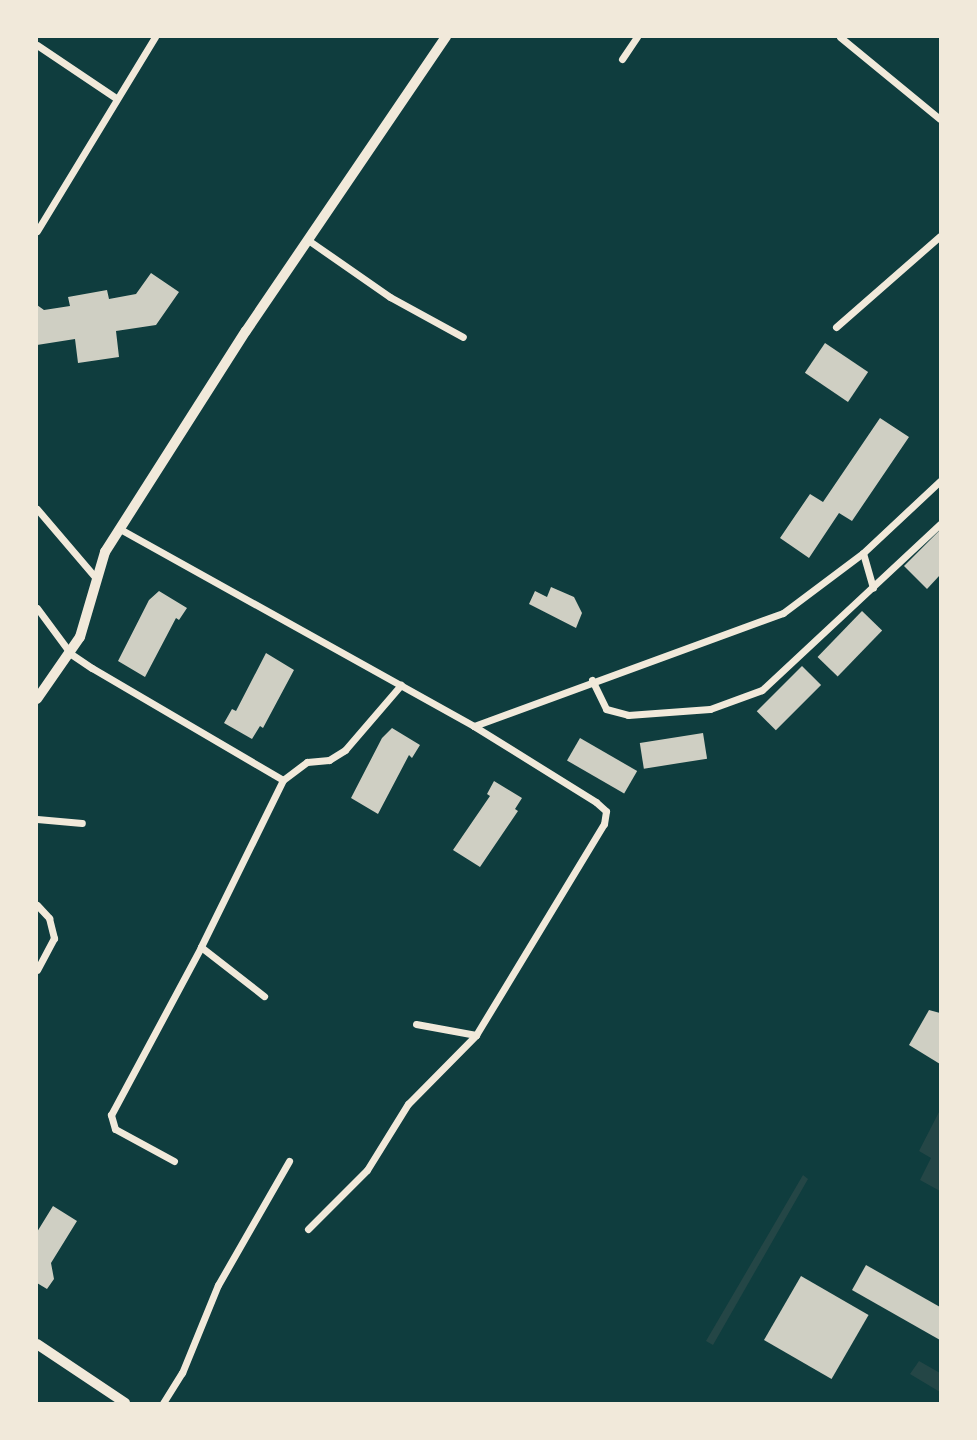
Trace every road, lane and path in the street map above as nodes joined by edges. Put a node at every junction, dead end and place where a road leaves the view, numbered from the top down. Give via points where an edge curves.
1 (155, 37) edge
2 (446, 37) edge
3 (637, 37) edge
4 (840, 37) edge
5 (37, 45) edge
6 (622, 59) dead end
7 (116, 98) junction
8 (940, 119) edge
9 (37, 231) edge
10 (940, 236) edge
11 (308, 240) junction
12 (836, 327) dead end
13 (463, 337) dead end
14 (940, 481) edge
15 (37, 509) edge
16 (940, 524) edge
17 (120, 529) junction
18 (863, 553) junction
19 (96, 578) junction
20 (873, 588) junction
21 (37, 608) edge
22 (71, 654) junction
23 (592, 680) junction
24 (401, 685) junction
25 (37, 699) edge
26 (474, 726) junction
27 (284, 780) junction
28 (37, 819) edge
29 (82, 823) dead end
30 (37, 905) edge
31 (201, 947) junction
32 (37, 970) edge
33 (264, 996) dead end
34 (416, 1024) dead end
35 (476, 1035) junction
36 (174, 1161) dead end
37 (289, 1161) dead end
38 (307, 1229) dead end
39 (37, 1344) edge
40 (125, 1403) edge
41 (163, 1403) edge

1 - 7 street
2 - 11 main road
3 - 6 street
4 - 8 street
5 - 7 street
7 - 9 street
10 - 12 street
11 - 13 street via 390,297
11 - 17 main road
14 - 18 street
15 - 19 street
16 - 20 street
17 - 19 main road
17 - 24 street
18 - 20 street
18 - 23 street via 783,613
19 - 22 main road via 92,608
20 - 23 street via 762,690 710,709 614,714 606,709
21 - 22 street
22 - 25 main road
22 - 27 street
23 - 26 street
24 - 26 street
24 - 27 street via 345,750 329,760 307,762
26 - 35 street via 606,811 604,824 553,915
27 - 31 street
28 - 29 street
30 - 32 street via 49,918 54,938
31 - 33 street
31 - 36 street via 111,1115 115,1129
34 - 35 street
35 - 38 street via 408,1104 361,1176 310,1221
37 - 41 street via 218,1285 182,1373
39 - 40 main road

